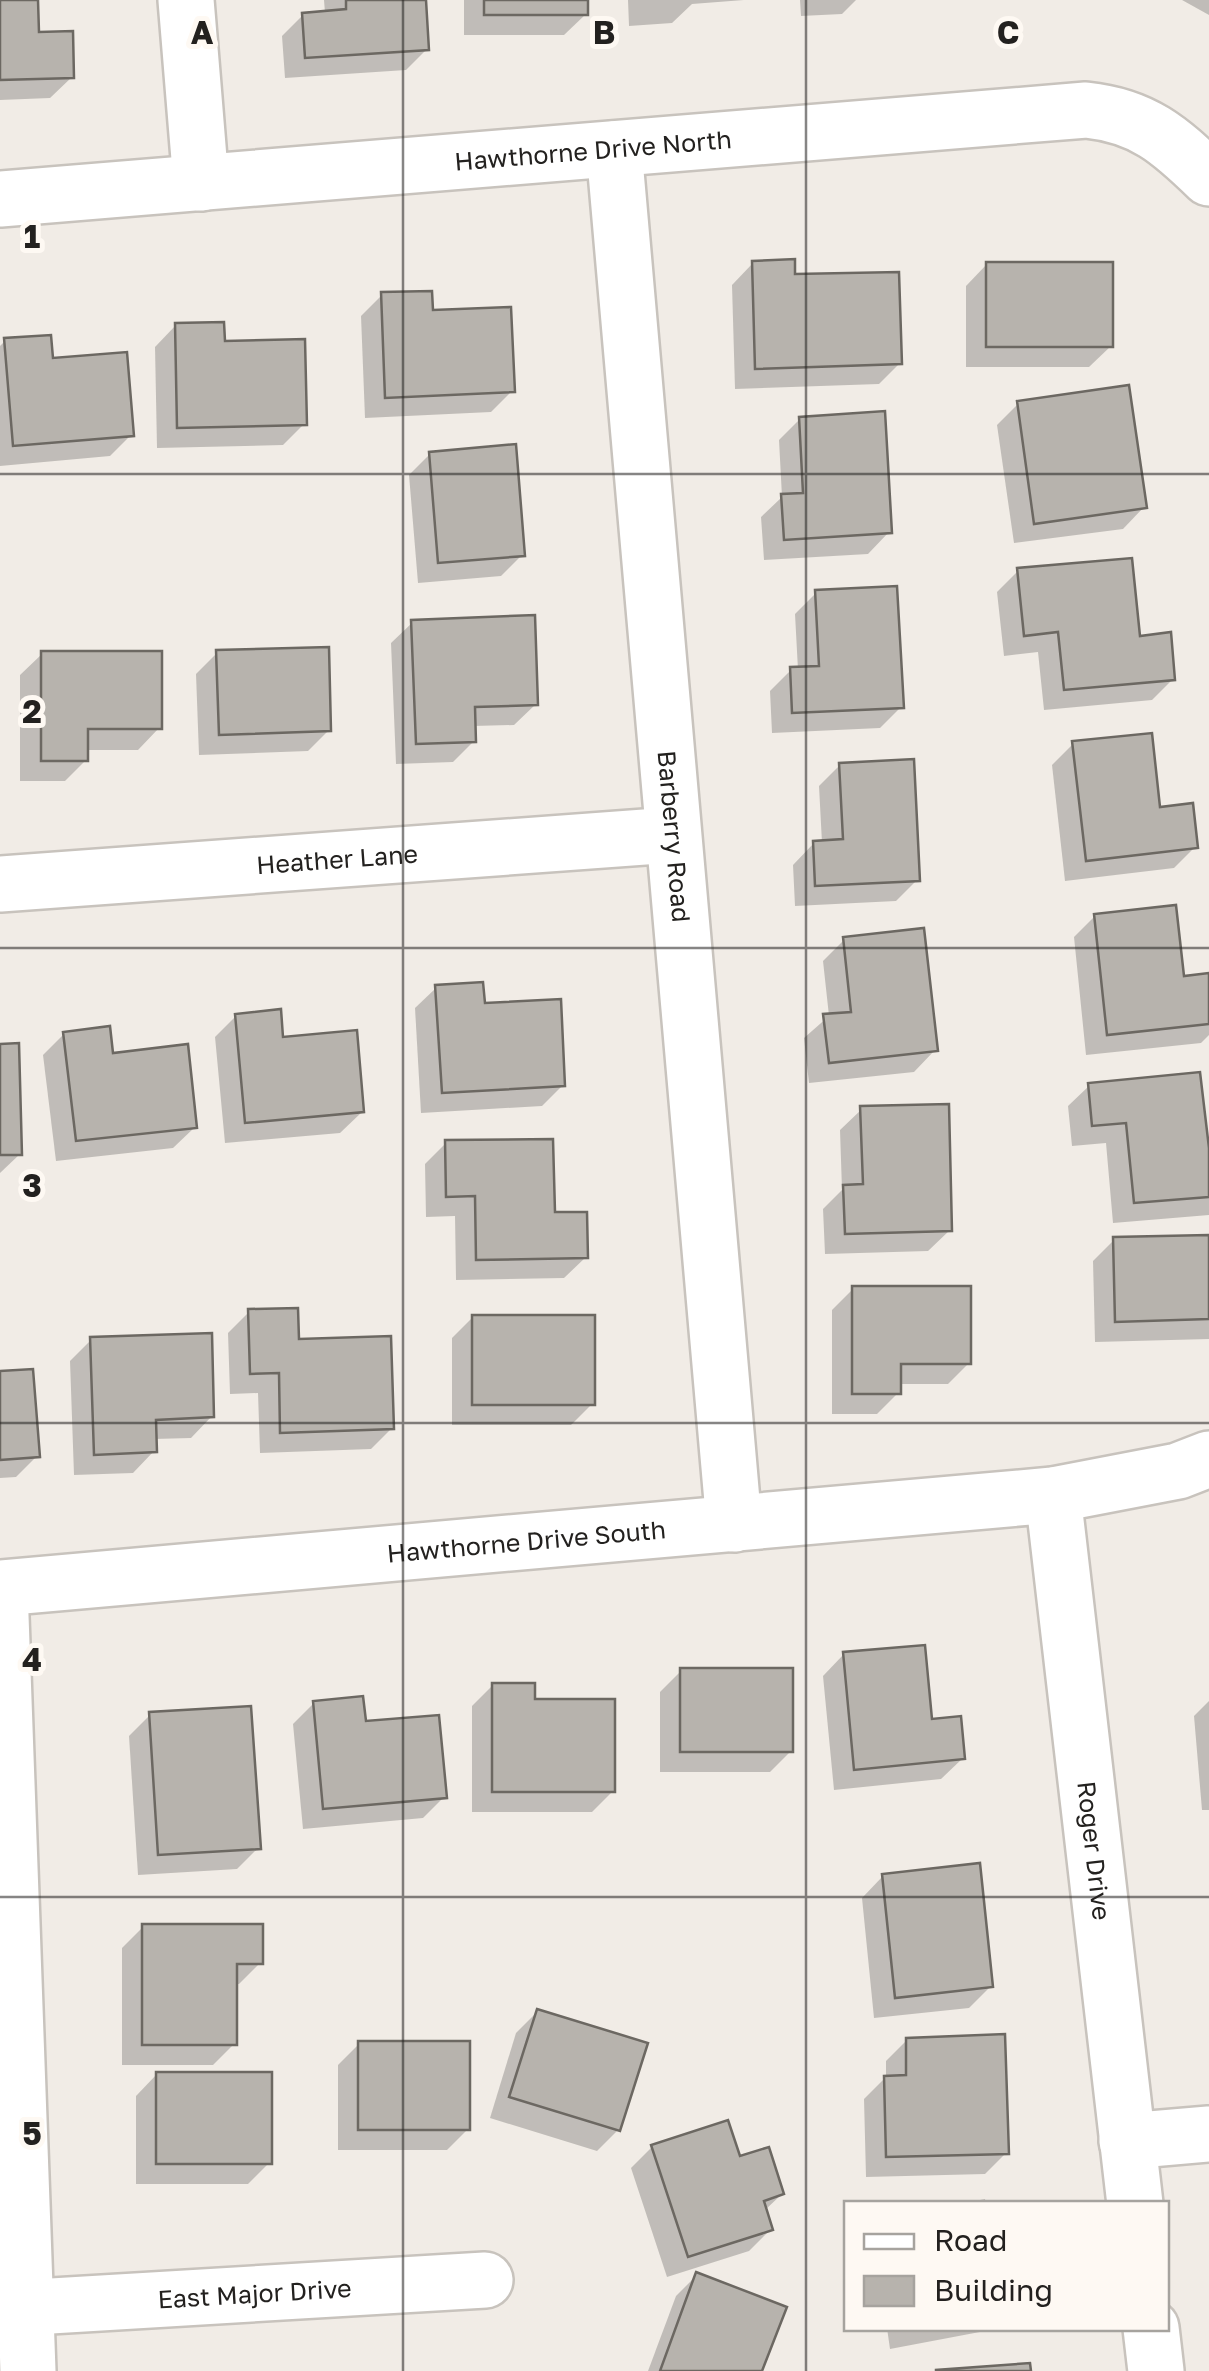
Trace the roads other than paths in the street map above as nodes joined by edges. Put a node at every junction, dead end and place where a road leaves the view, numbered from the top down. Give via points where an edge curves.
1 (186, 0) edge
2 (614, 148) junction
3 (1194, 163) edge
4 (201, 183) junction
5 (0, 200) edge
6 (672, 835) junction
7 (0, 884) edge
8 (1209, 1459) edge
9 (1053, 1495) junction
10 (734, 1524) junction
11 (0, 1588) edge
12 (1209, 2134) edge
13 (1128, 2141) junction
14 (1135, 2201) edge
15 (485, 2280) dead end
16 (13, 2309) edge
17 (1151, 2331) edge
18 (28, 2371) edge
19 (1156, 2371) edge

1 - 4 street
2 - 3 street, Hawthorne Drive North via 1086,110 1140,122
2 - 4 street, Hawthorne Drive North
2 - 6 street, Barberry Road
4 - 5 street, Hawthorne Drive North
6 - 7 street, Heather Lane
6 - 10 street, Barberry Road
8 - 9 street, Hawthorne Drive South
9 - 10 street, Hawthorne Drive South
9 - 13 street, Roger Drive
10 - 11 street, Hawthorne Drive South
11 - 16 street
12 - 13 street
13 - 14 street, Roger Drive
15 - 16 street, East Major Drive
16 - 18 street
17 - 19 street

